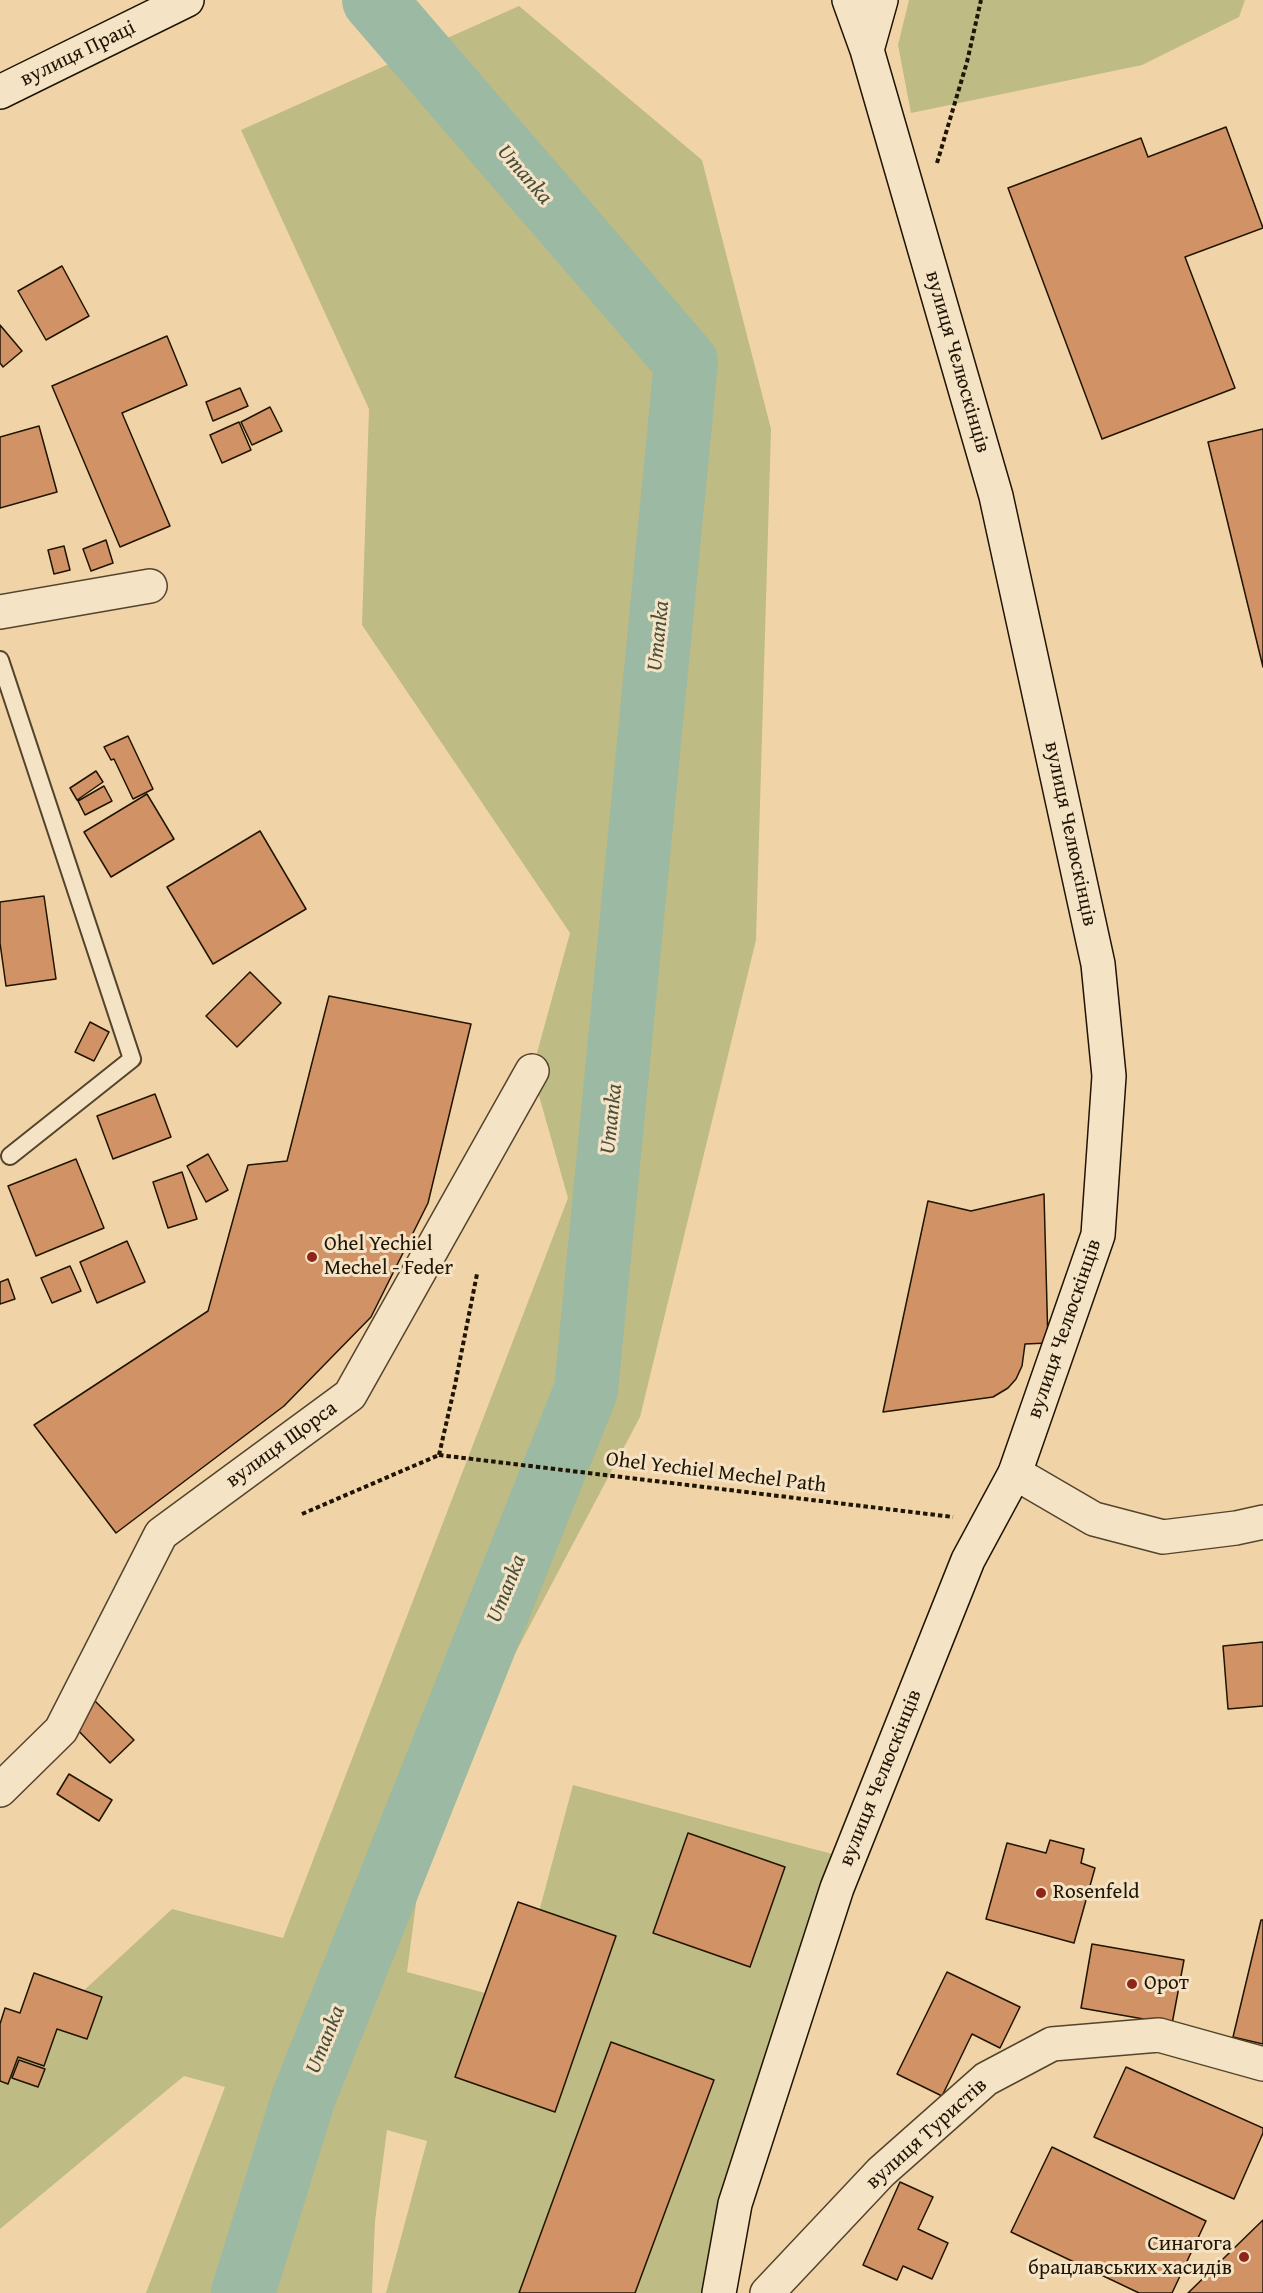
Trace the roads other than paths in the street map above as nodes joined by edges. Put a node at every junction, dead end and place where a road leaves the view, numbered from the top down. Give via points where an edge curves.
1 (187, 0) edge
2 (849, 0) edge
3 (881, 0) edge
4 (867, 50) junction
5 (0, 92) edge
6 (150, 586) dead end
7 (0, 612) edge
8 (0, 660) edge
9 (532, 1071) dead end
10 (10, 1156) dead end
11 (1015, 1473) junction
12 (1263, 1522) edge
13 (0, 1790) edge
14 (1263, 2064) edge
15 (720, 2293) edge
16 (767, 2293) edge

1 - 5 main road, вулиця Праці
2 - 4 main road, вулиця Челюскінців
3 - 4 main road
4 - 11 main road, вулиця Челюскінців via 996,496 1098,964 1109,1076 1098,1235
6 - 7 main road
8 - 10 lane via 132,1059
9 - 13 main road, вулиця Щорса via 350,1395 161,1534 61,1730
11 - 12 main road via 1094,1519 1163,1537
11 - 15 main road, вулиця Челюскінців via 968,1560 837,1888 735,2204
14 - 16 main road, вулиця Туристів via 1159,2035 1052,2044 986,2079 881,2172

